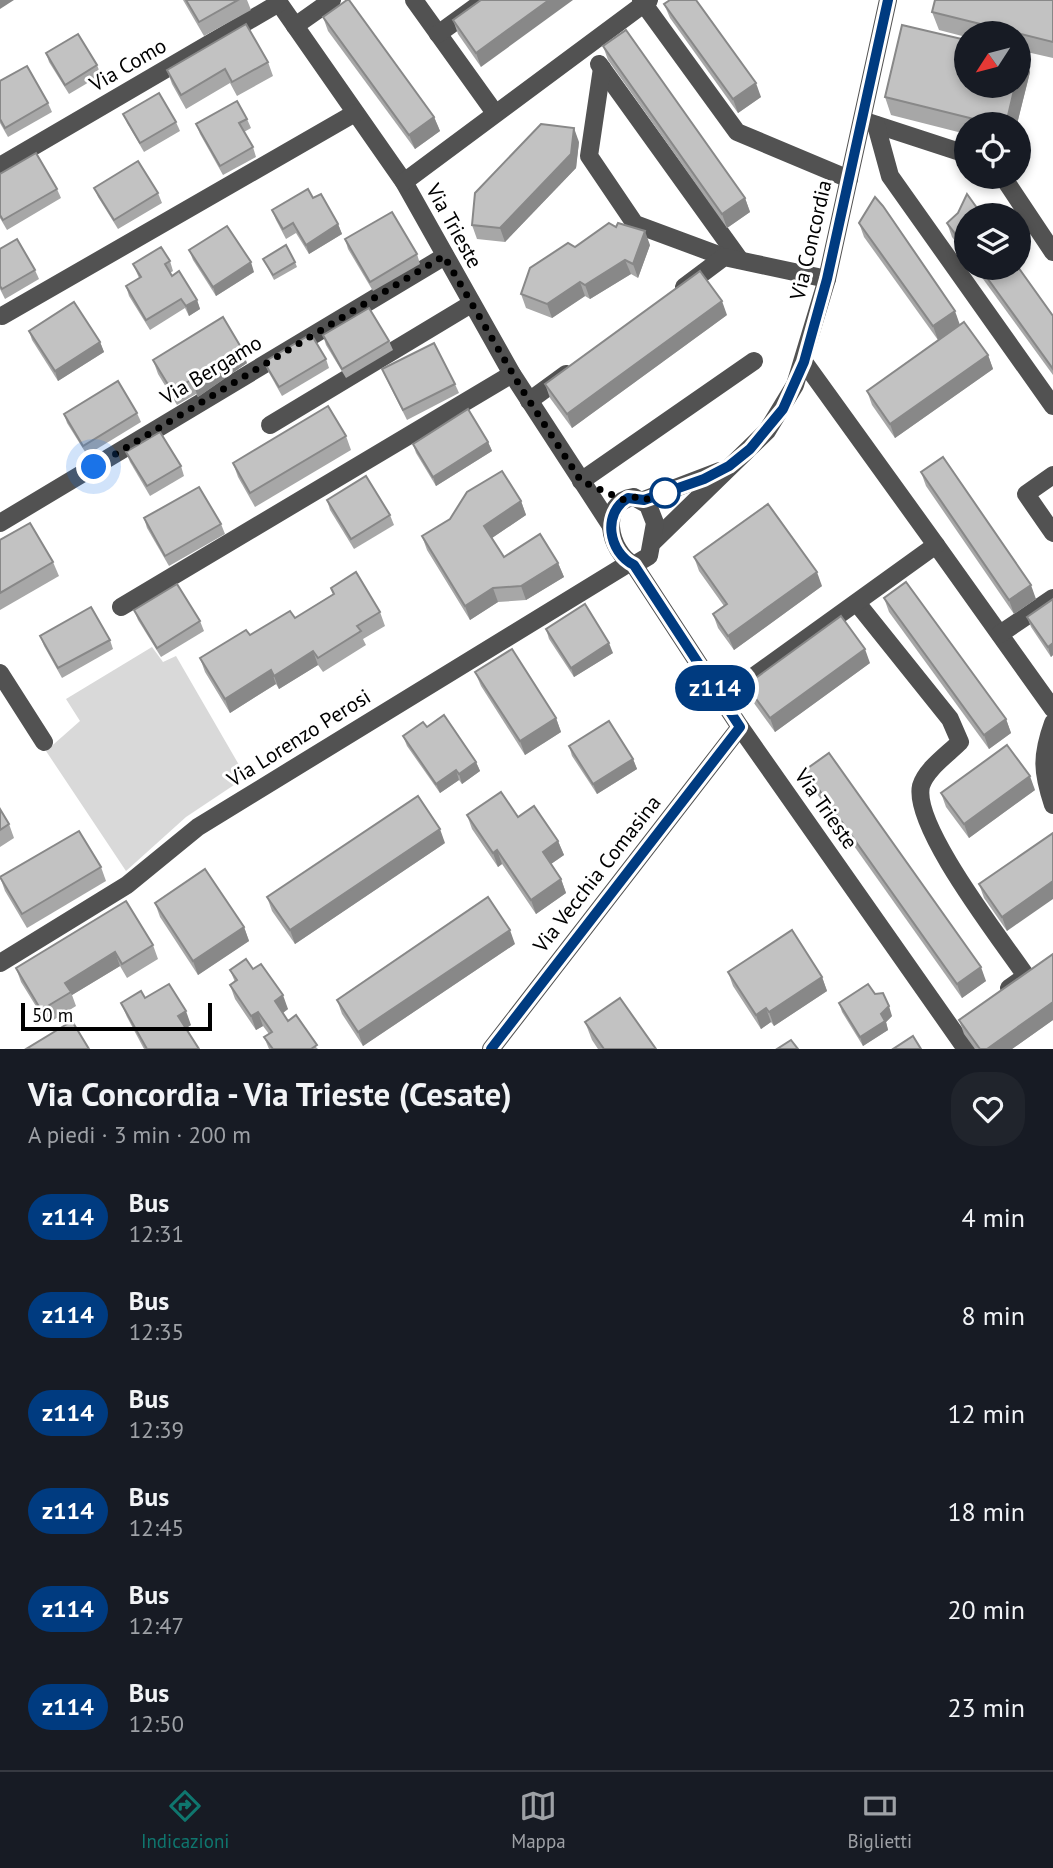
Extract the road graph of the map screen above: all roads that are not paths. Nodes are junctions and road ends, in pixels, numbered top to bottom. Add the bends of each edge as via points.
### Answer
1 (332, 0) edge
2 (414, 0) edge
3 (485, 0) edge
4 (888, 0) edge
5 (278, 1) edge
6 (644, 1) edge
7 (295, 26) junction
8 (438, 34) junction
9 (586, 47) junction
10 (602, 68) junction
11 (355, 113) junction
12 (495, 113) junction
13 (869, 122) junction
14 (954, 150) edge
15 (0, 166) edge
16 (849, 179) junction
17 (404, 182) junction
18 (1011, 189) edge
19 (1053, 252) edge
20 (444, 256) junction
21 (732, 258) junction
22 (827, 279) junction
23 (671, 297) edge
24 (471, 304) junction
25 (2, 316) dead end
26 (583, 361) edge
27 (754, 361) dead end
28 (804, 362) junction
29 (512, 374) junction
30 (529, 401) junction
31 (1053, 406) edge
32 (270, 425) dead end
33 (729, 466) junction
34 (1053, 475) edge
35 (581, 481) junction
36 (624, 500) junction
37 (644, 500) junction
38 (0, 523) edge
39 (611, 526) junction
40 (1053, 533) edge
41 (654, 541) junction
42 (936, 545) junction
43 (636, 563) junction
44 (1053, 598) edge
45 (857, 603) junction
46 (121, 607) dead end
47 (1000, 634) junction
48 (0, 673) edge
49 (722, 699) junction
50 (1053, 709) edge
51 (1053, 723) edge
52 (740, 727) junction
53 (44, 742) dead end
54 (1053, 805) edge
55 (0, 962) edge
56 (994, 998) edge
57 (491, 1049) edge
58 (966, 1049) edge

1 - 7 street
2 - 8 street
3 - 8 street
4 - 13 street, Via Concordia
5 - 7 street, Via Trieste
5 - 15 street, Via Como
6 - 9 street
6 - 16 street via 737,132
7 - 11 street, Via Trieste
8 - 12 street
9 - 10 street
9 - 12 street
10 - 21 street
10 - 21 street via 589,156 635,224
11 - 17 street, Via Trieste
11 - 25 street
12 - 17 street
13 - 14 street
13 - 16 street, Via Concordia
13 - 31 street via 890,176
16 - 22 street, Via Concordia
17 - 20 street, Via Trieste
18 - 19 street
20 - 24 street, Via Trieste
20 - 38 street, Via Bergamo
21 - 22 street
21 - 23 street
22 - 28 street, Via Concordia
24 - 29 street, Via Trieste
24 - 32 street
26 - 30 street
27 - 35 street
28 - 33 street, Via Concordia via 783,409 759,440
28 - 42 street
29 - 30 street, Via Trieste
29 - 46 street
30 - 35 street, Via Trieste
33 - 37 street, Via Concordia
33 - 41 street, Via Concordia
34 - 40 street via 1026,494
35 - 36 street
35 - 39 street, Via Trieste
36 - 37 street
36 - 39 street via 614,511
37 - 41 street via 653,517
39 - 43 street via 613,541
41 - 43 street
42 - 45 street
42 - 47 street
43 - 49 street, Via Trieste
43 - 55 street, Via Lorenzo Perosi via 198,827 127,885
44 - 47 street
45 - 49 street
45 - 56 street via 950,719 960,743 928,773 920,800 930,833 975,889 1026,976
47 - 50 street
48 - 53 street
49 - 52 street, Via Trieste
51 - 54 street via 1043,751 1045,782
52 - 57 street, Via Vecchia Comasina
52 - 58 street, Via Trieste via 957,1024

